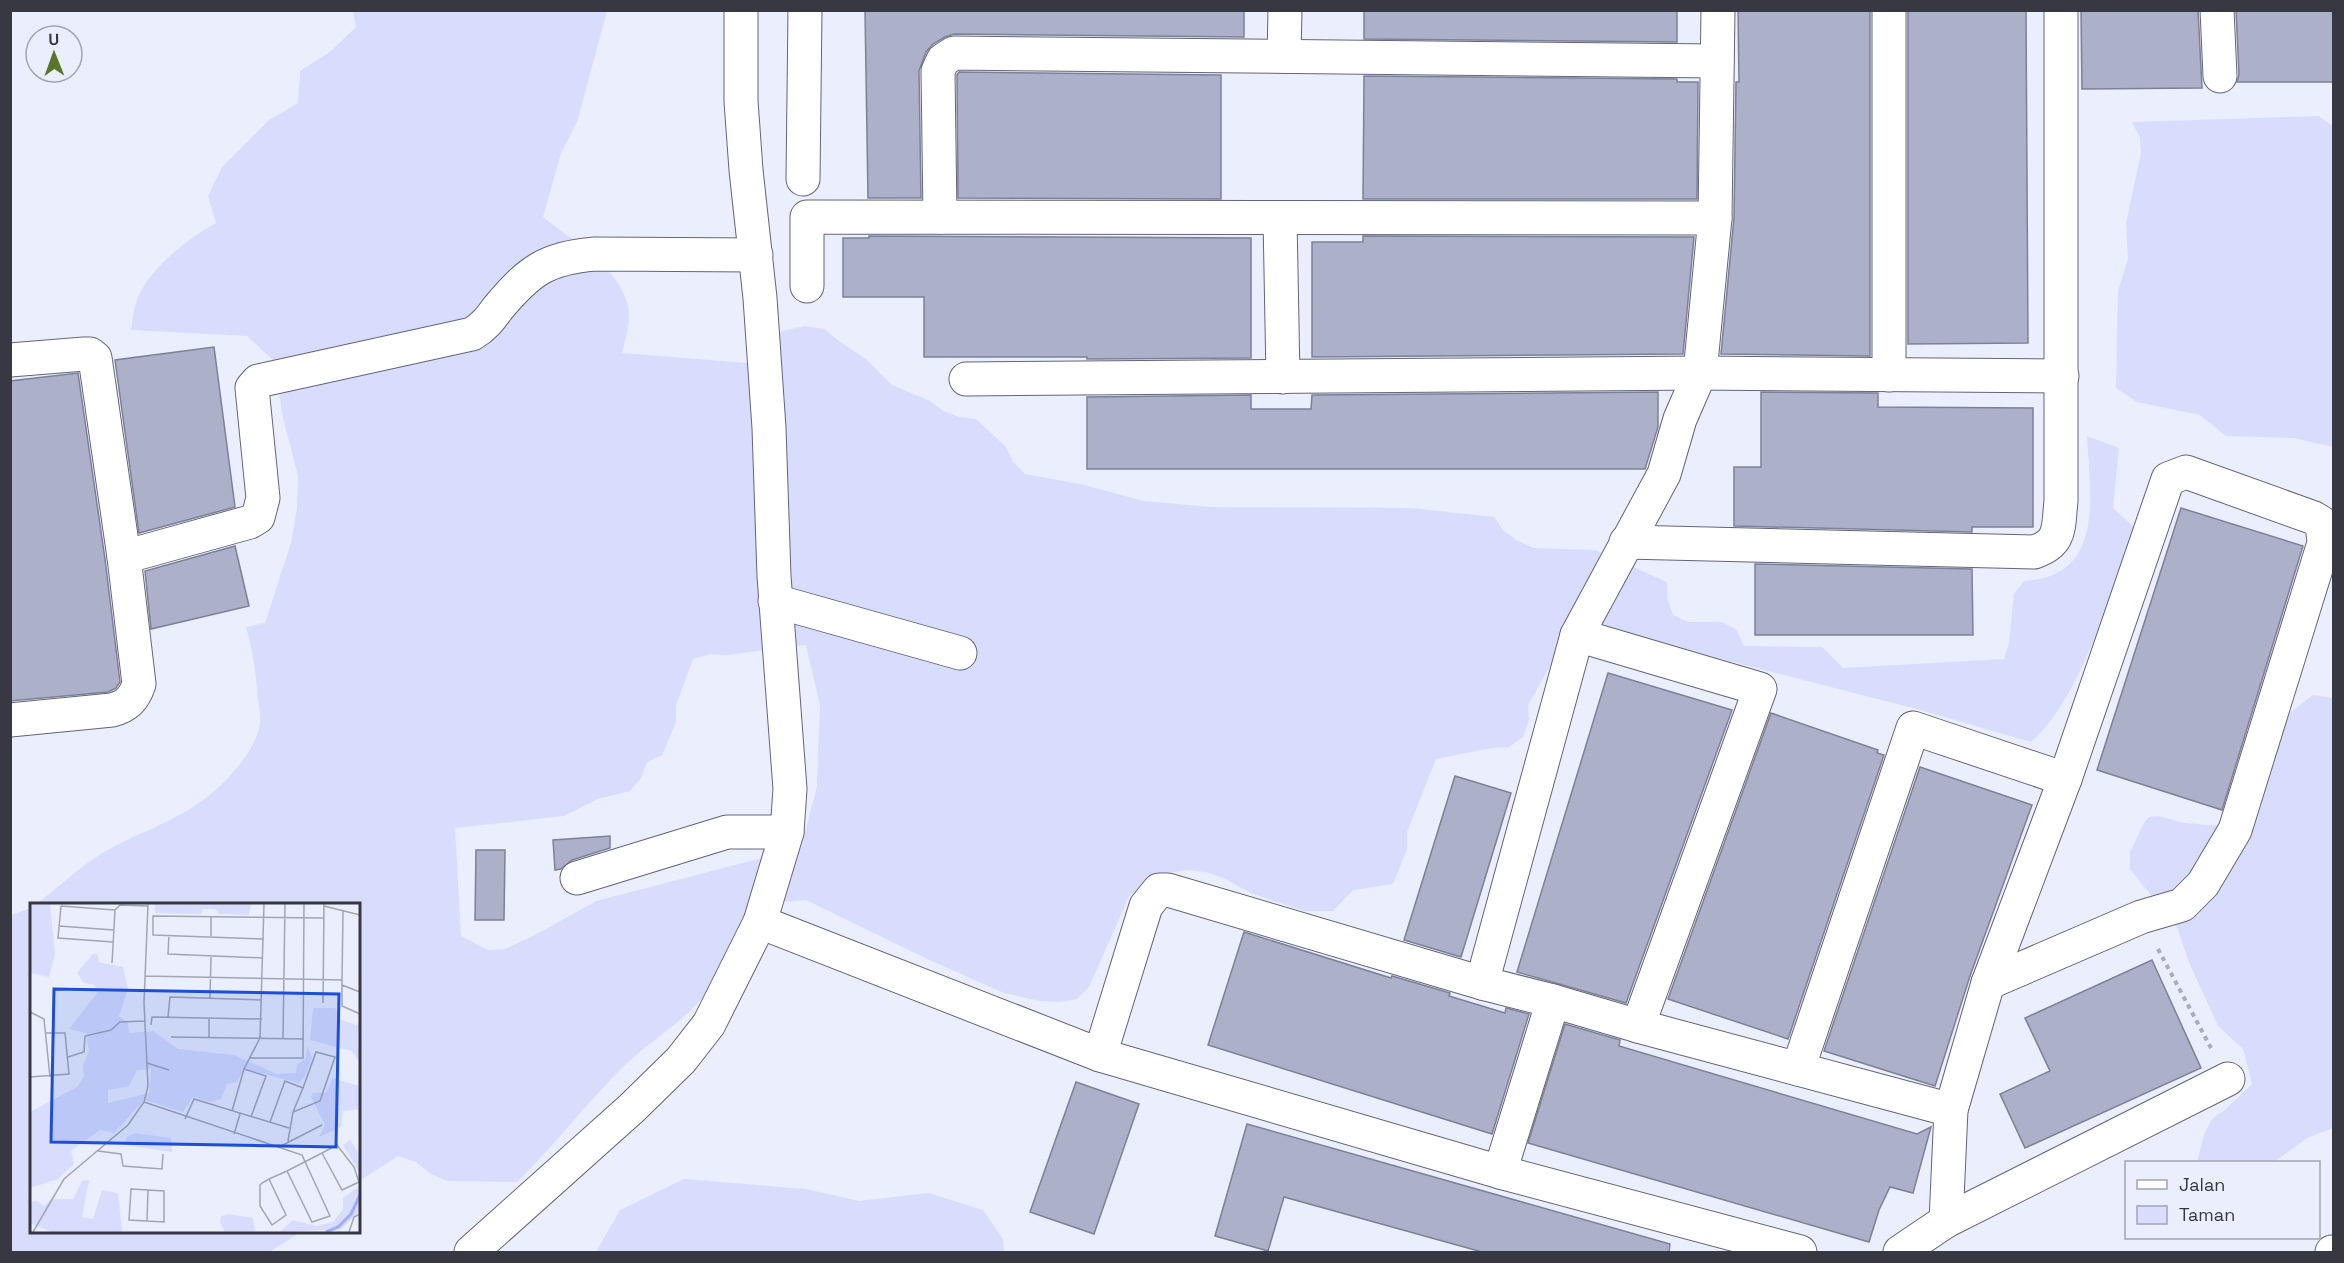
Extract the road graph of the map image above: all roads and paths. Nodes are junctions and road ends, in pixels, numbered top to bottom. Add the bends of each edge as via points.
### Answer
1 (741, 10) edge
2 (806, 10) edge
3 (1284, 10) edge
4 (1718, 10) edge
5 (1890, 10) edge
6 (2061, 10) edge
7 (2217, 10) edge
8 (1284, 56) junction
9 (1717, 61) junction
10 (2220, 76) dead end
11 (803, 179) dead end
12 (940, 218) junction
13 (1280, 218) junction
14 (1715, 218) junction
15 (756, 255) junction
16 (807, 286) dead end
17 (10, 360) edge
18 (1700, 373) junction
19 (1889, 375) junction
20 (2062, 376) junction
21 (1283, 377) junction
22 (966, 379) dead end
23 (1626, 542) junction
24 (124, 557) junction
25 (776, 601) junction
26 (1577, 636) junction
27 (960, 653) dead end
28 (10, 720) edge
29 (2065, 779) junction
30 (787, 832) junction
31 (577, 878) dead end
32 (2141, 916) junction
33 (760, 922) junction
34 (1482, 983) junction
35 (1988, 983) junction
36 (1553, 1001) junction
37 (1638, 1026) junction
38 (1100, 1055) junction
39 (1798, 1069) junction
40 (2228, 1079) joint
41 (1951, 1110) junction
42 (1500, 1172) junction
43 (1946, 1221) junction
44 (471, 1252) edge
45 (1800, 1252) edge
46 (1900, 1252) edge

1 - 15 street via 741,101
2 - 11 street
3 - 8 street
4 - 9 street
5 - 19 street
6 - 20 street
7 - 10 street
8 - 9 street
8 - 12 street via 954,53 943,60 938,71
9 - 14 street
12 - 13 street
12 - 16 street via 807,217
13 - 14 street
13 - 21 street
14 - 18 street
15 - 24 street via 576,255 548,262 534,271 472,334 258,381 252,388 263,498 258,517
15 - 25 street via 770,428
17 - 24 street via 84,354 95,358
18 - 19 street
18 - 21 street
18 - 23 street via 1680,418 1664,474
19 - 20 street
20 - 23 street via 2061,501 2056,537 2047,548 2034,552
21 - 22 street
23 - 26 street
24 - 28 street via 138,671 135,695 125,706 112,710
25 - 27 street
25 - 30 street via 790,789
26 - 34 street
26 - 37 street via 1760,689
29 - 32 street via 2168,479 2186,472 2322,523 2324,543 2235,830 2203,884 2182,905
29 - 35 street
29 - 39 street via 1913,728
30 - 31 street via 727,832
30 - 33 street
32 - 35 street
32 - 40 path
33 - 38 street
33 - 44 street via 709,1024 681,1060
34 - 36 street
34 - 38 street via 1159,890 1146,906
35 - 41 street
36 - 37 street
36 - 42 street
37 - 39 street
38 - 42 street
39 - 41 street
40 - 43 street
41 - 43 street
42 - 45 street
43 - 46 street

